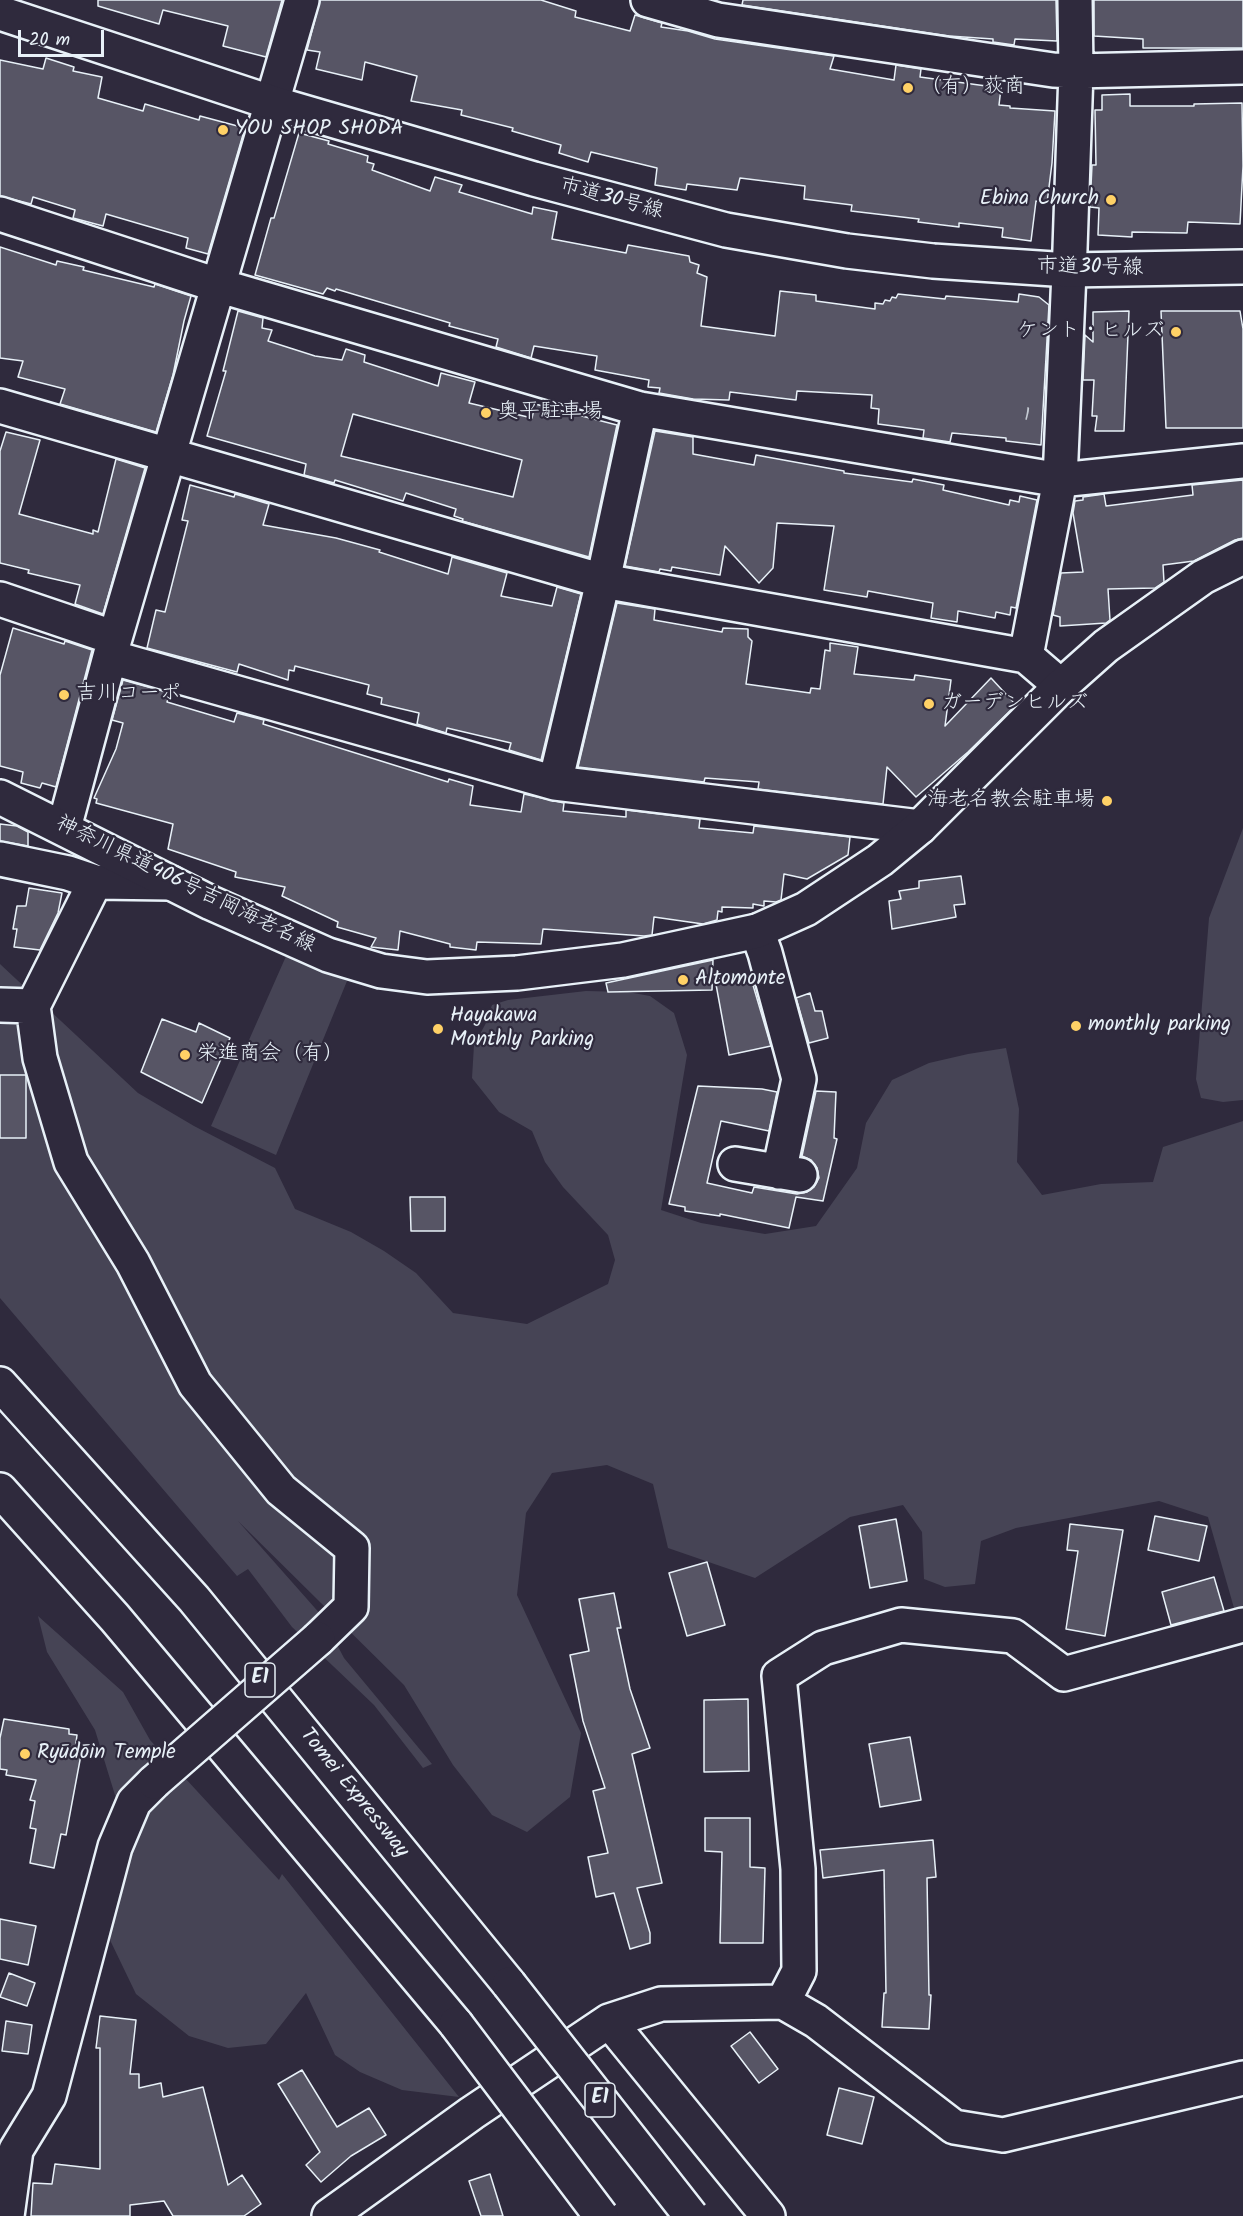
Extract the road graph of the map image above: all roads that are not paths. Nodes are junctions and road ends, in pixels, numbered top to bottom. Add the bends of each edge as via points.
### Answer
1 (302, 0) edge
2 (648, 0) edge
3 (1076, 0) edge
4 (720, 10) edge
5 (0, 13) edge
6 (1243, 67) edge
7 (1076, 71) junction
8 (273, 103) junction
9 (0, 214) edge
10 (1243, 267) edge
11 (1069, 270) junction
12 (217, 285) junction
13 (0, 406) edge
14 (640, 409) junction
15 (169, 456) junction
16 (1243, 460) edge
17 (1060, 480) junction
18 (1243, 557) edge
19 (603, 581) junction
20 (0, 599) edge
21 (113, 647) junction
22 (1026, 656) junction
23 (1062, 686) junction
24 (555, 783) junction
25 (0, 798) edge
26 (921, 827) junction
27 (64, 828) junction
28 (0, 860) edge
29 (95, 882) junction
30 (171, 883) junction
31 (756, 931) junction
32 (0, 1005) edge
33 (33, 1006) junction
34 (735, 1164) dead end
35 (0, 1384) edge
36 (0, 1490) edge
37 (1243, 1625) edge
38 (783, 2002) junction
39 (609, 2021) junction
40 (1243, 2078) edge
41 (8, 2216) edge
42 (329, 2216) edge
43 (601, 2216) edge
44 (691, 2216) edge
45 (768, 2216) edge

1 - 8 main road
2 - 4 main road
3 - 7 main road
4 - 7 main road via 947,55
5 - 8 main road, 市道30号線
6 - 7 main road
7 - 11 main road
8 - 11 main road, 市道30号線 via 726,230 846,251
8 - 12 main road
9 - 12 main road
10 - 11 main road, 市道30号線
11 - 17 main road
12 - 14 main road
12 - 15 main road
13 - 15 main road
14 - 17 main road
14 - 19 main road
15 - 19 main road
15 - 21 main road
16 - 17 main road
17 - 22 main road
18 - 23 main road, 神奈川県道406号吉岡海老名線 via 1203,577 1106,646
19 - 22 main road
19 - 24 main road
20 - 21 main road
21 - 24 main road
21 - 27 main road
22 - 23 main road
23 - 26 main road, 神奈川県道406号吉岡海老名線
24 - 26 main road
25 - 27 main road, 神奈川県道406号吉岡海老名線
26 - 31 main road, 神奈川県道406号吉岡海老名線 via 880,860 806,909
27 - 30 main road, 神奈川県道406号吉岡海老名線
28 - 29 main road
29 - 30 main road
29 - 33 main road
30 - 31 main road, 神奈川県道406号吉岡海老名線 via 328,955 381,971 428,977 517,973 623,960
31 - 34 main road via 799,1079 790,1173
32 - 33 main road
33 - 41 main road, bridge via 40,1058 71,1162 133,1263 195,1384 281,1490 352,1548 351,1607 134,1802 115,1847 49,2096 16,2150
35 - 44 main road, Tomei Expressway / E1, bridge via 194,1599 508,1984
36 - 43 main road, bridge via 115,1618 456,2024
37 - 38 main road via 1064,1674 1013,1636 901,1625 823,1648 780,1676 798,1881 799,1971
38 - 39 main road via 661,2004
38 - 40 main road via 816,2021 954,2127 1003,2135
39 - 42 main road
39 - 45 main road

